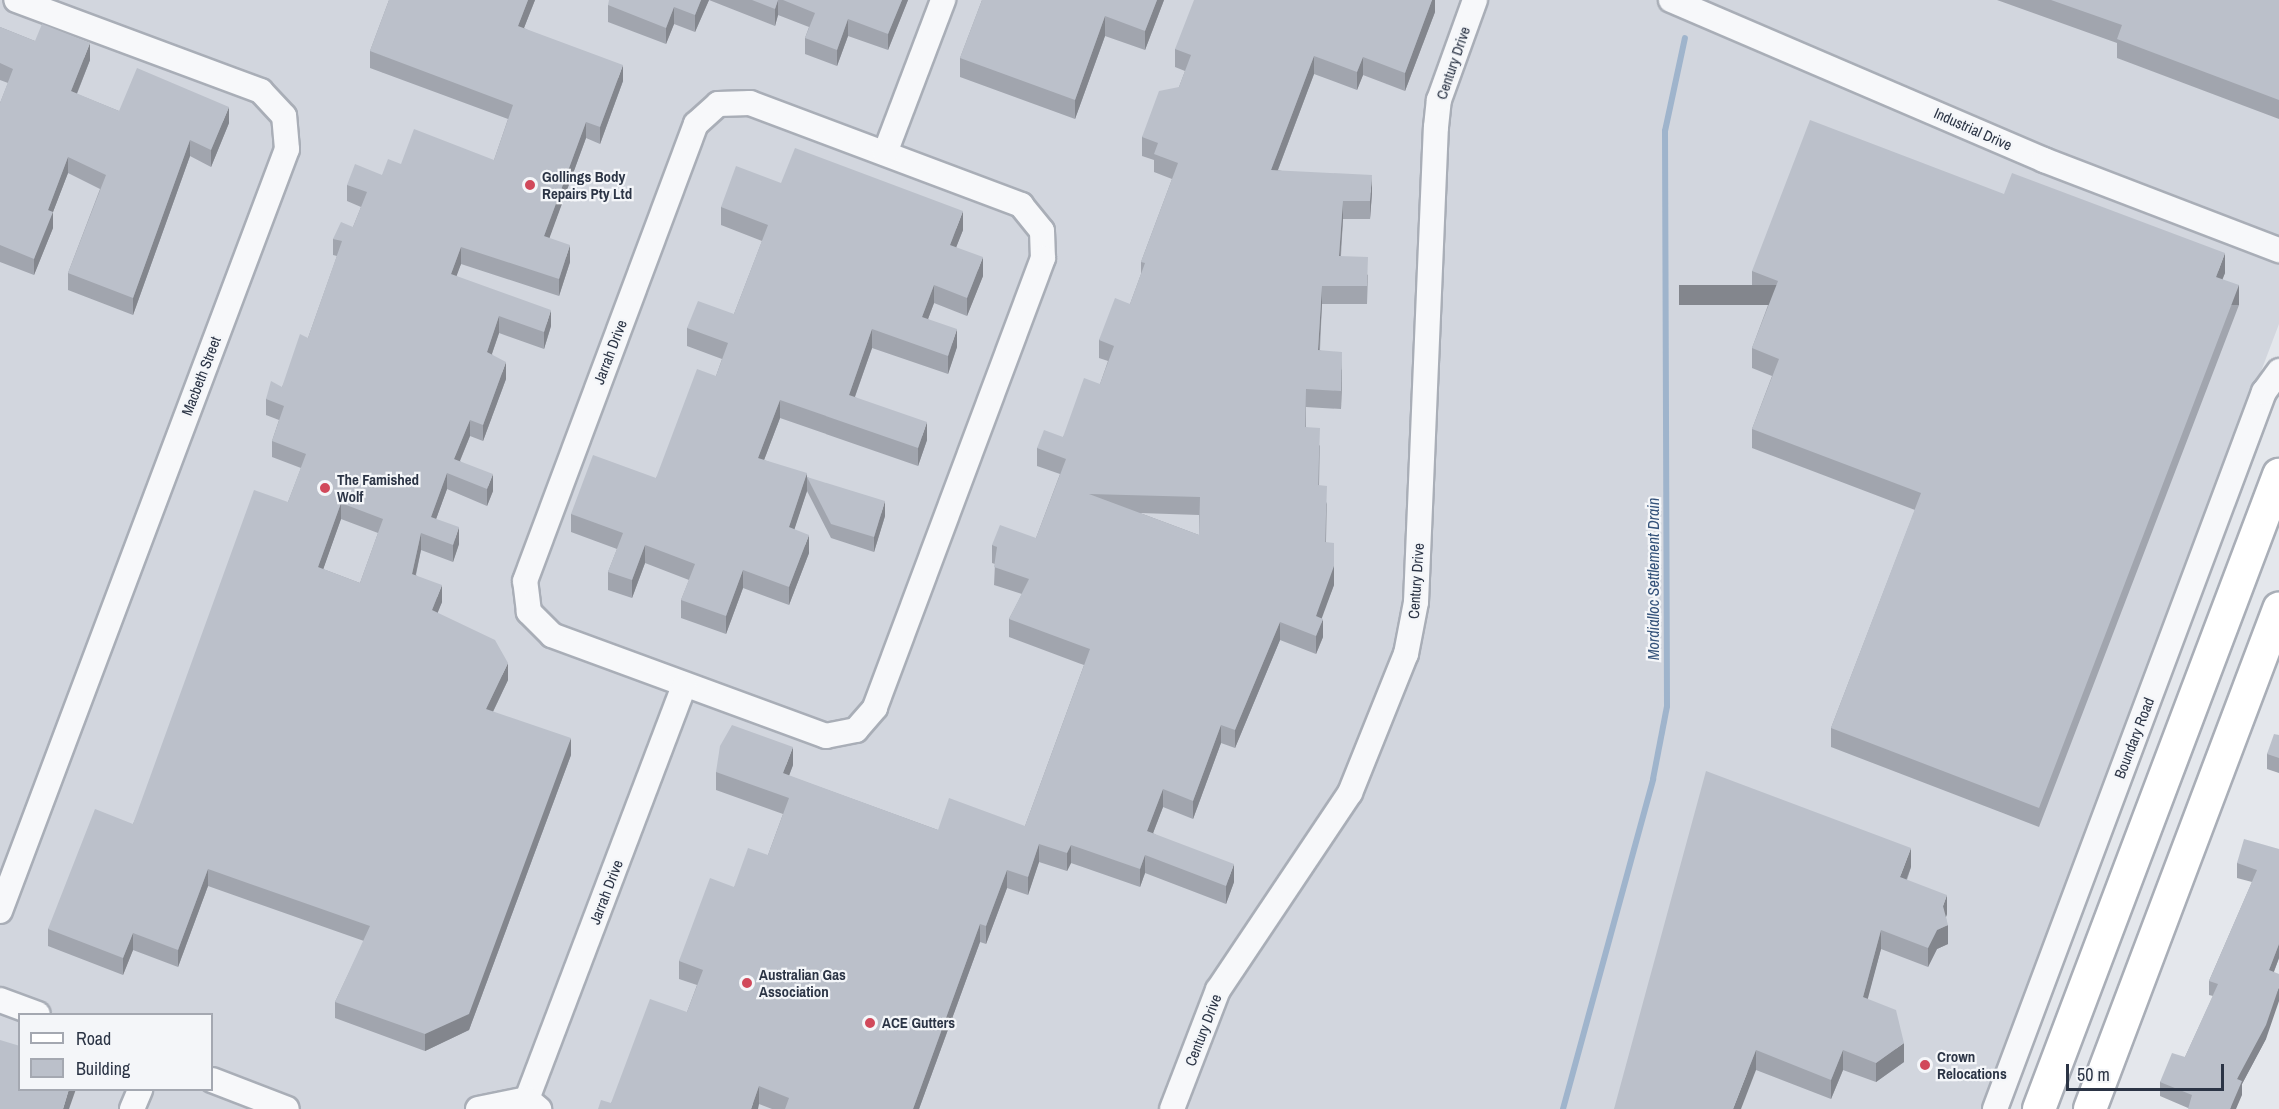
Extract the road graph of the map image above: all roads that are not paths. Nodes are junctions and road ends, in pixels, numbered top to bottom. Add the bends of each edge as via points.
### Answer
1 (16, 0) edge
2 (943, 0) edge
3 (1475, 0) edge
4 (1671, 0) edge
5 (885, 153) junction
6 (2279, 250) edge
7 (2279, 371) edge
8 (2279, 475) edge
9 (2279, 609) edge
10 (684, 685) junction
11 (0, 911) edge
12 (0, 1000) edge
13 (35, 1013) edge
14 (213, 1080) edge
15 (139, 1091) edge
16 (533, 1104) edge
17 (132, 1109) edge
18 (287, 1109) edge
19 (478, 1109) edge
20 (1173, 1109) edge
21 (1995, 1109) edge
22 (2039, 1109) edge
23 (2090, 1109) edge

1 - 11 street, Macbeth Street via 261,92 284,116 287,149
2 - 5 street
3 - 20 street, Century Drive via 1439,100 1436,127 1416,602 1406,654 1350,793 1218,990
4 - 6 street, Industrial Drive via 1738,25 2044,160
5 - 10 street, Jarrah Drive via 1021,205 1042,231 1043,258 879,697 856,730 826,736
5 - 10 street, Jarrah Drive via 750,103 718,104 696,124 525,581 529,612 552,635
7 - 21 street, Boundary Road via 2264,392
8 - 22 main road
9 - 23 main road
10 - 16 street, Jarrah Drive
12 - 13 street
14 - 18 street
15 - 17 street
16 - 19 street, Jarrah Drive

